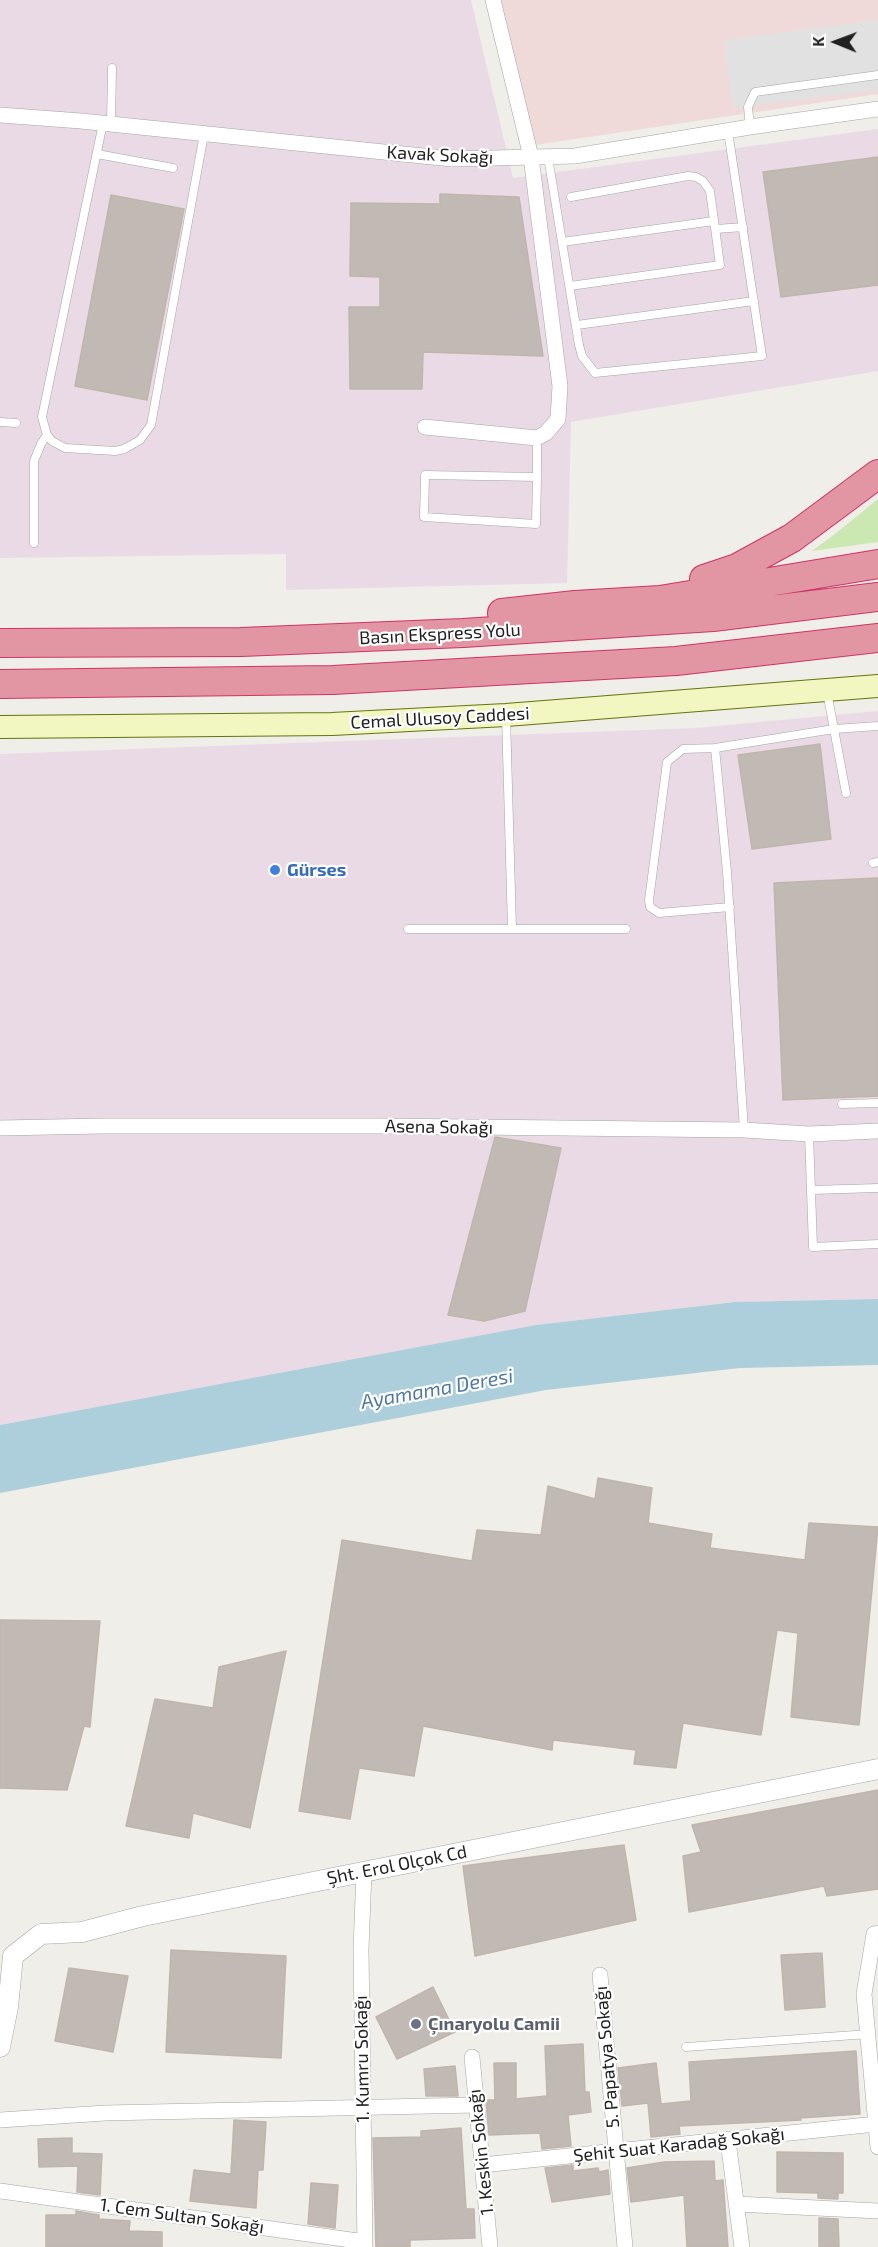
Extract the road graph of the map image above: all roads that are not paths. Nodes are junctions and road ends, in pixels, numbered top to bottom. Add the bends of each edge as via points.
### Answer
1 (492, 0) edge
2 (112, 68) dead end
3 (878, 75) edge
4 (878, 109) edge
5 (0, 115) edge
6 (107, 124) junction
7 (750, 127) junction
8 (728, 131) junction
9 (204, 134) junction
10 (97, 154) junction
11 (531, 157) junction
12 (548, 157) junction
13 (173, 168) dead end
14 (571, 197) dead end
15 (715, 225) junction
16 (742, 227) junction
17 (562, 242) junction
18 (570, 286) junction
19 (754, 301) junction
20 (577, 326) junction
21 (0, 422) edge
22 (16, 423) dead end
23 (425, 427) dead end
24 (47, 435) junction
25 (537, 438) junction
26 (878, 474) edge
27 (537, 477) junction
28 (34, 543) dead end
29 (878, 564) edge
30 (878, 597) edge
31 (575, 605) junction
32 (412, 635) junction
33 (878, 638) edge
34 (0, 644) edge
35 (878, 656) edge
36 (676, 661) junction
37 (0, 684) edge
38 (878, 686) edge
39 (827, 691) junction
40 (506, 715) junction
41 (878, 726) edge
42 (0, 727) edge
43 (834, 729) junction
44 (715, 748) junction
45 (846, 793) dead end
46 (730, 906) junction
47 (408, 929) dead end
48 (512, 929) junction
49 (626, 929) dead end
50 (878, 1103) edge
51 (842, 1104) dead end
52 (0, 1128) edge
53 (744, 1130) junction
54 (878, 1131) edge
55 (809, 1134) junction
56 (878, 1188) edge
57 (811, 1190) junction
58 (878, 1245) edge
59 (878, 1769) edge
60 (364, 1872) junction
61 (878, 1933) edge
62 (7, 1958) edge
63 (600, 1975) dead end
64 (869, 2034) junction
65 (0, 2047) edge
66 (686, 2047) dead end
67 (472, 2057) dead end
68 (476, 2105) junction
69 (363, 2106) junction
70 (0, 2120) edge
71 (876, 2124) junction
72 (728, 2141) junction
73 (878, 2147) edge
74 (615, 2152) junction
75 (482, 2166) junction
76 (0, 2191) edge
77 (736, 2204) junction
78 (878, 2211) edge
79 (365, 2244) edge
80 (490, 2247) edge
81 (625, 2247) edge
82 (742, 2247) edge

1 - 11 street
2 - 6 lane
3 - 7 lane via 755,92 748,107
4 - 7 street, Kavak Sokağı
5 - 6 street, Kavak Sokağı
6 - 9 street, Kavak Sokağı
6 - 10 lane
7 - 8 street, Kavak Sokağı
8 - 12 street, Kavak Sokağı
8 - 16 lane
9 - 11 street, Kavak Sokağı via 452,159
9 - 24 lane via 151,425 132,446 115,452 65,448
10 - 13 lane
10 - 24 lane via 42,417
11 - 12 street, Kavak Sokağı
11 - 25 street via 560,386 558,419
12 - 17 lane
14 - 15 lane via 696,177 711,191
15 - 16 lane
15 - 17 lane
15 - 18 lane via 720,265
16 - 19 lane
17 - 18 lane
18 - 20 lane
19 - 20 lane
19 - 20 lane via 762,356 595,373 582,356
21 - 22 lane
23 - 25 street
24 - 28 lane via 34,461
25 - 27 lane
26 - 31 highway via 792,538 736,568 670,589
27 - 27 lane via 536,524 424,517 425,475
29 - 31 highway via 660,600
30 - 32 highway, Basın Ekspress Yolu via 713,617
31 - 32 highway via 476,617
32 - 34 highway, Basın Ekspress Yolu via 241,642
33 - 36 highway
35 - 36 highway via 740,668
36 - 37 highway via 333,680
38 - 39 main road, Cemal Ulusoy Caddesi
39 - 40 main road, Cemal Ulusoy Caddesi
39 - 43 lane
40 - 42 main road, Cemal Ulusoy Caddesi via 332,724
40 - 48 lane
41 - 43 lane
43 - 44 lane
43 - 45 lane
44 - 46 lane
44 - 46 lane via 683,748 667,762 649,903 659,913
46 - 53 lane
47 - 48 lane
48 - 49 lane
50 - 51 lane
52 - 53 street, Asena Sokağı via 380,1126
53 - 55 street, Asena Sokağı
54 - 55 street, Asena Sokağı
55 - 57 lane
56 - 57 lane
57 - 58 lane via 813,1247
59 - 60 street, Şht. Erol Olçok Cd
60 - 62 street, Şht. Erol Olçok Cd via 82,1932 41,1934
60 - 69 street, 1. Kumru Sokağı
61 - 64 street via 874,1934 864,1994
62 - 65 street, Şht. Erol Olçok Cd via 8,2007
63 - 74 street, 5. Papatya Sokağı
64 - 66 lane
64 - 71 street
67 - 68 street, 1. Keskin Sokağı
68 - 69 street
68 - 75 street, 1. Keskin Sokağı
69 - 70 street
69 - 79 street, 1. Kumru Sokağı
71 - 72 street, Şehit Suat Karadağ Sokağı
71 - 73 street
72 - 74 street, Şehit Suat Karadağ Sokağı
72 - 77 street
74 - 75 street, Şehit Suat Karadağ Sokağı
74 - 81 street, 5. Papatya Sokağı
75 - 80 street, 1. Keskin Sokağı
76 - 79 street, 1. Cem Sultan Sokağı
77 - 78 street
77 - 82 street

